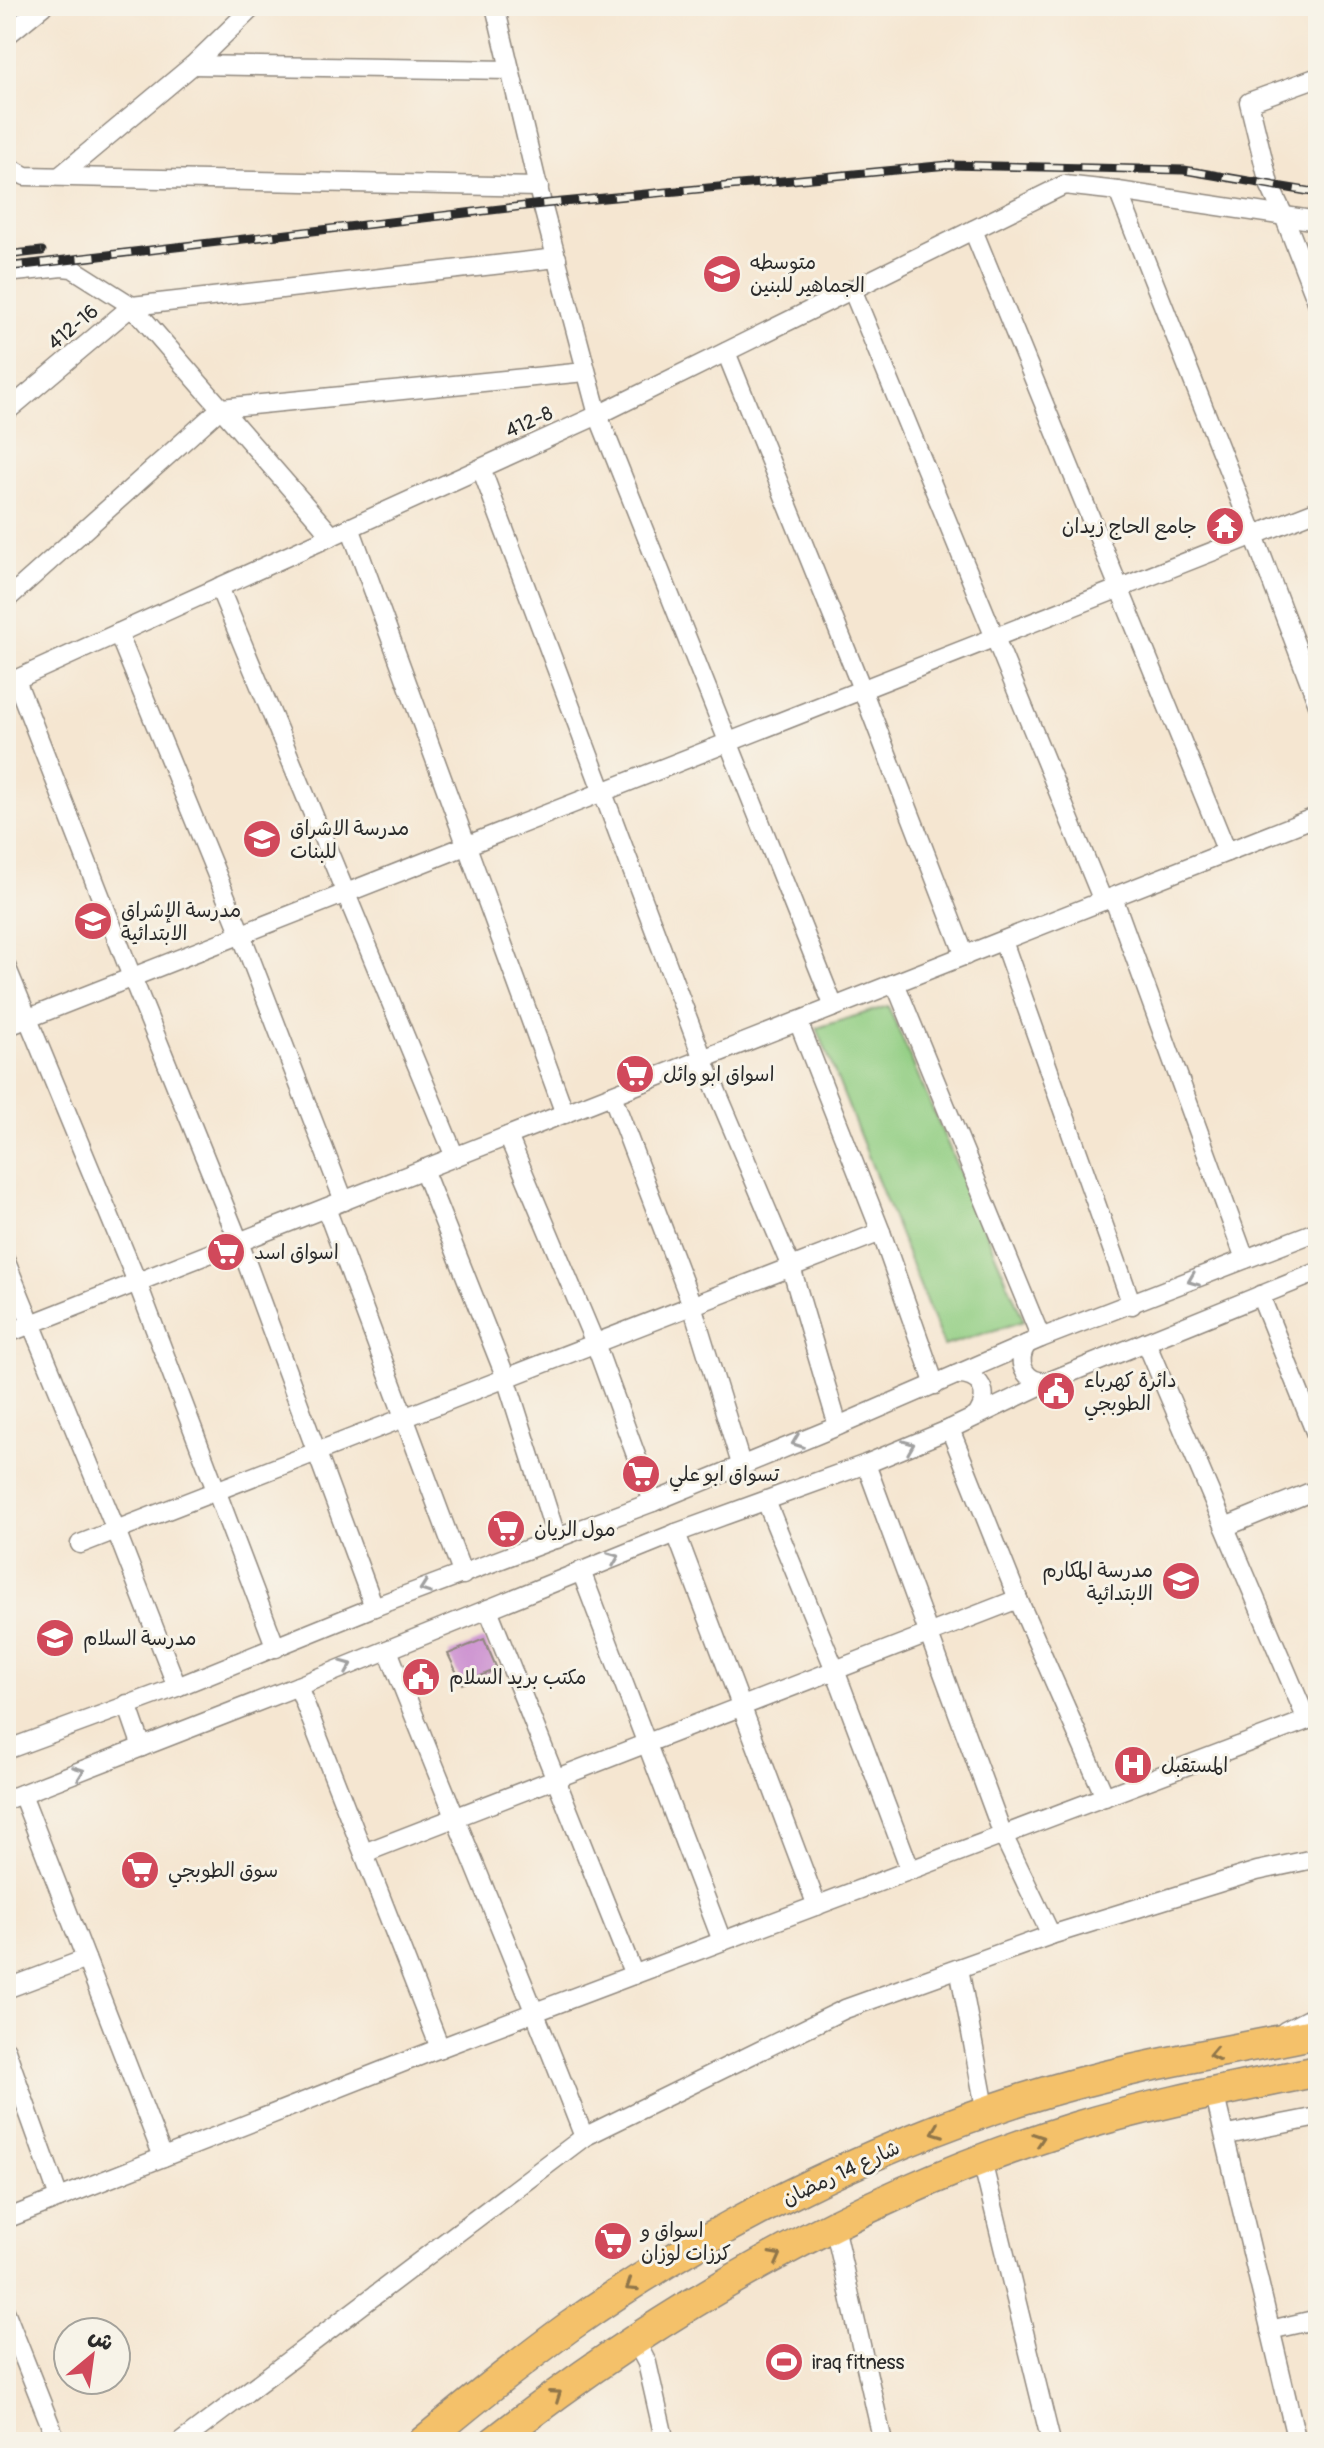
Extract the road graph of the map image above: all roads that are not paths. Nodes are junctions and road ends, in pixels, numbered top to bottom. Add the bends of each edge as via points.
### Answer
1 (43, 6) edge
2 (254, 6) edge
3 (495, 6) edge
4 (6, 36) edge
5 (193, 65) junction
6 (510, 70) junction
7 (1318, 77) edge
8 (6, 165) edge
9 (60, 176) junction
10 (539, 187) junction
11 (1118, 191) junction
12 (1284, 216) junction
13 (1318, 221) edge
14 (973, 230) junction
15 (557, 258) junction
16 (6, 273) edge
17 (852, 289) junction
18 (1318, 304) edge
19 (132, 306) junction
20 (726, 352) junction
21 (585, 372) junction
22 (221, 408) junction
23 (6, 412) edge
24 (598, 415) junction
25 (481, 468) junction
26 (1318, 510) edge
27 (350, 527) junction
28 (1254, 535) junction
29 (332, 536) junction
30 (219, 587) junction
31 (1119, 588) junction
32 (6, 600) edge
33 (118, 633) junction
34 (996, 637) junction
35 (11, 682) edge
36 (862, 689) junction
37 (1318, 704) edge
38 (729, 742) junction
39 (602, 792) junction
40 (1318, 816) edge
41 (466, 845) junction
42 (1227, 852) junction
43 (345, 893) junction
44 (1108, 899) junction
45 (241, 934) junction
46 (1003, 941) junction
47 (965, 956) junction
48 (6, 966) edge
49 (132, 977) junction
50 (895, 983) junction
51 (834, 1007) junction
52 (28, 1018) junction
53 (798, 1021) junction
54 (6, 1027) edge
55 (703, 1059) junction
56 (612, 1095) junction
57 (565, 1114) junction
58 (508, 1136) junction
59 (455, 1157) junction
60 (423, 1169) junction
61 (344, 1201) junction
62 (326, 1208) junction
63 (1318, 1231) edge
64 (881, 1232) junction
65 (239, 1242) junction
66 (1245, 1259) junction
67 (6, 1262) edge
68 (791, 1267) junction
69 (1318, 1272) edge
70 (137, 1282) junction
71 (1260, 1295) junction
72 (692, 1305) junction
73 (1132, 1305) junction
74 (31, 1324) junction
75 (6, 1334) edge
76 (1034, 1341) junction
77 (1146, 1342) junction
78 (595, 1343) junction
79 (956, 1375) junction
80 (506, 1378) junction
81 (1050, 1381) junction
82 (935, 1385) junction
83 (978, 1414) junction
84 (404, 1418) junction
85 (838, 1426) junction
86 (950, 1429) junction
87 (1318, 1439) edge
88 (316, 1452) junction
89 (741, 1464) junction
90 (866, 1464) junction
91 (1318, 1489) edge
92 (218, 1490) junction
93 (766, 1501) junction
94 (653, 1502) junction
95 (1225, 1527) junction
96 (116, 1530) junction
97 (676, 1533) junction
98 (557, 1539) junction
99 (80, 1544) dead end
100 (581, 1571) junction
101 (463, 1575) junction
102 (1018, 1599) junction
103 (374, 1607) junction
104 (488, 1609) junction
105 (929, 1634) junction
106 (276, 1648) junction
107 (388, 1650) junction
108 (835, 1670) junction
109 (298, 1686) junction
110 (177, 1687) junction
111 (127, 1704) junction
112 (741, 1707) junction
113 (1312, 1718) edge
114 (647, 1743) junction
115 (142, 1747) junction
116 (6, 1750) edge
117 (556, 1779) junction
118 (14, 1797) edge
119 (1105, 1797) junction
120 (454, 1818) junction
121 (1003, 1835) junction
122 (364, 1853) junction
123 (1318, 1858) edge
124 (910, 1869) junction
125 (817, 1906) junction
126 (1051, 1935) junction
127 (722, 1941) junction
128 (86, 1959) junction
129 (959, 1968) junction
130 (634, 1975) junction
131 (6, 1989) edge
132 (535, 2012) junction
133 (1318, 2014) edge
134 (1318, 2033) edge
135 (1252, 2047) junction
136 (440, 2048) junction
137 (6, 2050) edge
138 (1318, 2071) edge
139 (1214, 2092) junction
140 (986, 2113) junction
141 (1318, 2117) edge
142 (1227, 2135) junction
143 (584, 2137) junction
144 (163, 2157) junction
145 (982, 2161) junction
146 (59, 2198) junction
147 (6, 2219) edge
148 (834, 2226) junction
149 (6, 2313) edge
150 (1318, 2319) edge
151 (1270, 2330) junction
152 (635, 2340) junction
153 (54, 2441) edge
154 (181, 2442) edge
155 (423, 2442) edge
156 (494, 2442) edge
157 (665, 2442) edge
158 (883, 2442) edge
159 (1051, 2442) edge
160 (1297, 2442) edge

1 - 4 street
2 - 5 street
3 - 6 street
5 - 6 street
5 - 9 street
6 - 10 street
7 - 12 street via 1249,102 1269,184
8 - 9 street via 25,176
9 - 10 street
10 - 15 street
11 - 12 street
11 - 14 street, 412-8 via 1064,185
11 - 28 street
12 - 13 street
12 - 18 street
14 - 17 street, 412-8
14 - 31 street
15 - 19 street
15 - 21 street
16 - 19 street via 72,268
17 - 20 street, 412-8
17 - 34 street
19 - 22 street
19 - 23 street, 412-16
20 - 24 street, 412-8
20 - 36 street
21 - 22 street
21 - 24 street
22 - 29 street
22 - 32 street
24 - 25 street, 412-8
24 - 38 street
25 - 27 street, 412-8
25 - 39 street
26 - 28 street
27 - 29 street, 412-8
27 - 41 street
28 - 31 street
28 - 37 street
29 - 30 street, 412-8
30 - 33 street, 412-8
30 - 43 street
31 - 34 street
31 - 42 street
33 - 35 street, 412-8
33 - 45 street
34 - 36 street
34 - 44 street
35 - 49 street
36 - 38 street
36 - 47 street
38 - 39 street
38 - 51 street
39 - 41 street
39 - 55 street
40 - 42 street
41 - 43 street
41 - 57 street
42 - 44 street
43 - 45 street
43 - 59 street
44 - 46 street
44 - 66 street
45 - 49 street
45 - 61 street
46 - 47 street
46 - 73 street
47 - 50 street
48 - 52 street
49 - 52 street
49 - 65 street
50 - 51 street
50 - 76 street
51 - 53 street
52 - 54 street
52 - 70 street
53 - 55 street
53 - 64 street
55 - 56 street
55 - 68 street
56 - 57 street
56 - 72 street
57 - 58 street
58 - 59 street
58 - 78 street
59 - 60 street
60 - 61 street
60 - 80 street
61 - 62 street
62 - 65 street
62 - 84 street
63 - 66 street
64 - 68 street
64 - 82 street
65 - 70 street
65 - 88 street
66 -> 73 street
67 - 74 street
68 - 72 street
68 - 85 street
69 - 71 street
70 - 74 street
70 - 92 street
71 - 77 street
71 - 87 street
72 - 78 street
72 - 89 street
73 - 76 street
74 - 75 street
74 - 96 street
76 - 79 street
76 - 81 street via 1021,1357 1024,1371 1035,1381
77 - 81 street
77 - 95 street
78 - 80 street
78 - 94 street
79 - 82 street
79 - 83 street via 976,1378 982,1386 985,1396
80 - 84 street
80 - 98 street
81 - 83 street
82 - 85 street
83 - 86 street
84 - 88 street
84 - 101 street
85 -> 89 street
90 -> 86 street
86 - 102 street
88 - 92 street
88 - 103 street
89 - 94 street
90 - 93 street
90 - 105 street
91 - 95 street
92 - 96 street
92 - 106 street
93 - 97 street
93 - 108 street
94 - 98 street
95 - 113 street
96 - 99 street
96 - 110 street
100 -> 97 street
97 - 112 street
98 - 101 street
100 - 104 street
100 - 114 street
101 -> 103 street
102 - 105 street
102 - 119 street
103 - 106 street
104 - 107 street
104 - 117 street
105 - 108 street
105 - 121 street
106 - 110 street
109 -> 107 street
107 - 120 street
108 - 112 street
108 - 124 street
109 - 115 street
109 - 122 street
110 - 111 street
111 - 115 street
111 - 116 street
112 - 114 street
112 - 125 street
113 - 119 street
114 - 117 street
114 - 127 street
118 -> 115 street
117 - 120 street
117 - 130 street
118 - 128 street
119 - 121 street
120 - 122 street
120 - 132 street
121 - 124 street
121 - 126 street
122 - 136 street
123 - 126 street via 1257,1871
124 - 125 street
125 - 127 street
126 - 129 street
127 - 130 street
128 - 131 street
128 - 144 street
129 - 140 street
129 - 143 street via 845,2009
130 - 132 street
132 - 136 street
132 - 143 street
133 - 135 street
134 - 135 main road, شارع 14 رمضان
135 -> 140 main road, شارع 14 رمضان via 1080,2082
136 - 144 street
137 - 146 street
138 - 139 main road
139 - 142 street
145 -> 139 main road via 1097,2121
140 -> 155 main road, شارع 14 رمضان via 819,2181 734,2225 572,2325
141 - 142 street
142 - 151 street
143 - 154 street
144 - 146 street
145 - 148 main road
145 - 159 street
146 - 147 street
152 -> 148 main road
148 - 158 street
149 - 153 street
150 - 151 street
151 - 160 street
156 -> 152 main road
152 - 157 street via 647,2363

